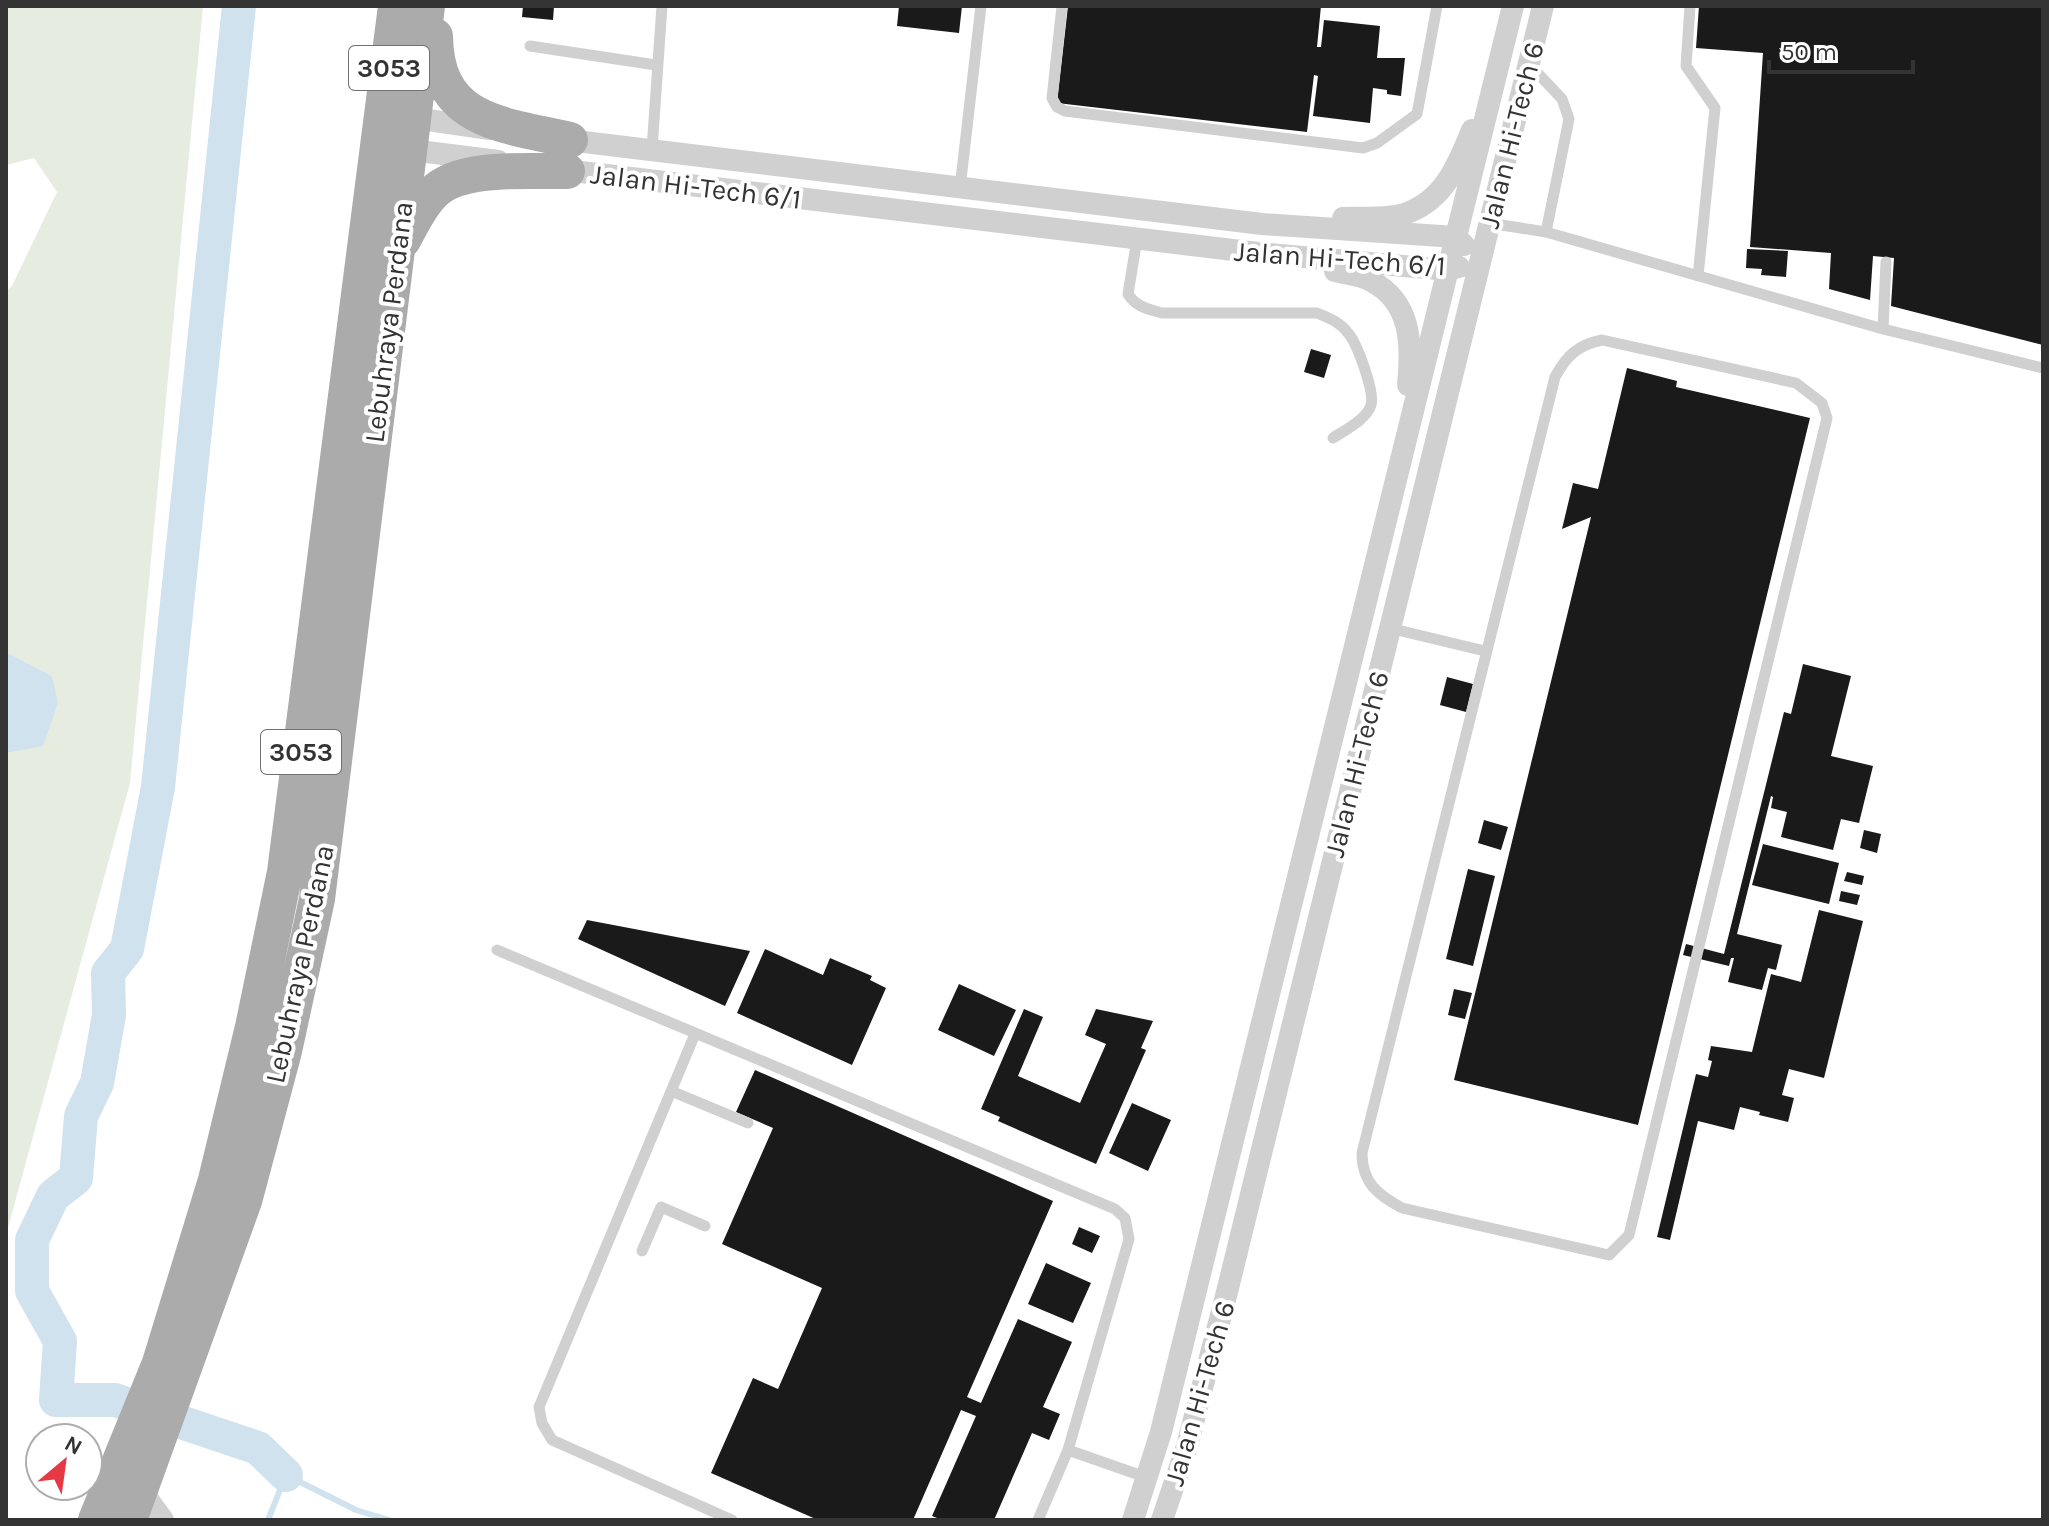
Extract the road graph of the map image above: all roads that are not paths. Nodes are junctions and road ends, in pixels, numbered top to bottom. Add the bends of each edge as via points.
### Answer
1 (396, 6) edge
2 (427, 6) edge
3 (435, 6) edge
4 (662, 6) edge
5 (981, 6) edge
6 (1062, 6) edge
7 (1437, 6) edge
8 (1513, 6) edge
9 (1543, 6) edge
10 (1690, 6) edge
11 (530, 46) dead end
12 (1503, 52) junction
13 (1529, 64) junction
14 (656, 65) junction
15 (402, 132) junction
16 (652, 149) junction
17 (568, 156) junction
18 (960, 188) junction
19 (1489, 223) junction
20 (1262, 224) junction
21 (1546, 232) junction
22 (1456, 237) junction
23 (1137, 239) junction
24 (1258, 253) junction
25 (395, 254) junction
26 (1481, 260) junction
27 (1886, 262) dead end
28 (1448, 270) junction
29 (1698, 276) junction
30 (1883, 329) junction
31 (2043, 368) edge
32 (1333, 438) dead end
33 (1398, 470) junction
34 (1389, 628) junction
35 (1485, 651) junction
36 (497, 950) dead end
37 (695, 1034) junction
38 (671, 1091) junction
39 (748, 1123) dead end
40 (705, 1226) dead end
41 (642, 1251) dead end
42 (172, 1368) junction
43 (142, 1446) junction
44 (1068, 1450) junction
45 (1148, 1478) junction
46 (135, 1505) edge
47 (96, 1520) edge
48 (163, 1520) edge
49 (732, 1520) edge
50 (1038, 1520) edge
51 (1133, 1520) edge
52 (1162, 1520) edge

1 - 15 main road, Lebuhraya Perdana / 3053
2 - 15 main road, Lebuhraya Perdana / 3053
3 - 17 main road via 435,59 463,107
4 - 14 lane
5 - 18 lane
6 - 7 lane via 1052,98 1065,111 1363,148 1417,114
8 - 12 street, Jalan Hi-Tech 6
9 - 13 street, Jalan Hi-Tech 6
10 - 29 lane via 1686,66 1715,108
11 - 14 lane
12 - 20 street via 1454,173 1439,192 1405,214
12 - 22 street, Jalan Hi-Tech 6
13 - 19 street, Jalan Hi-Tech 6
13 - 21 lane via 1562,99 1569,119
14 - 16 lane
15 - 17 street, Jalan Hi-Tech 6/1
15 - 17 street, Jalan Hi-Tech 6/1
15 - 25 main road, Lebuhraya Perdana / 3053
15 - 42 main road, Lebuhraya Perdana / 3053 via 285,872
16 - 17 street, Jalan Hi-Tech 6/1
16 - 18 street, Jalan Hi-Tech 6/1
17 - 23 street, Jalan Hi-Tech 6/1
17 - 25 main road via 453,180 427,201
18 - 20 street, Jalan Hi-Tech 6/1
19 - 21 lane
19 - 26 street, Jalan Hi-Tech 6
20 - 22 street, Jalan Hi-Tech 6/1
21 - 29 lane
22 - 26 street, Jalan Hi-Tech 6/1
22 - 28 street, Jalan Hi-Tech 6
23 - 24 street, Jalan Hi-Tech 6/1
23 - 32 lane via 1128,294 1142,307 1162,313 1317,313 1337,321 1351,335 1372,390 1371,404 1365,415
24 - 28 street, Jalan Hi-Tech 6/1
24 - 33 street via 1369,279 1401,308 1411,356
25 - 42 main road, Lebuhraya Perdana / 3053 via 317,899 244,1201
26 - 28 street, Jalan Hi-Tech 6/1
26 - 34 street, Jalan Hi-Tech 6
27 - 30 lane
28 - 33 street, Jalan Hi-Tech 6
29 - 30 lane
30 - 31 lane
33 - 45 street, Jalan Hi-Tech 6
34 - 35 lane
34 - 52 street, Jalan Hi-Tech 6 via 1228,1288
35 - 35 lane via 1362,1165 1379,1195 1402,1208 1609,1255 1629,1235 1827,418 1822,403 1796,383 1602,340 1583,344 1565,359 1555,377
36 - 37 lane
37 - 38 lane
37 - 44 lane via 1115,1209 1125,1218 1129,1239
38 - 39 lane
38 - 49 lane via 539,1407 552,1440
40 - 41 lane via 661,1207
42 - 43 main road, Lebuhraya Perdana / 3053
43 - 46 main road, Lebuhraya Perdana / 3053
43 - 47 main road, Lebuhraya Perdana / 3053
44 - 45 lane
44 - 50 lane
45 - 51 street, Jalan Hi-Tech 6
46 - 48 street

